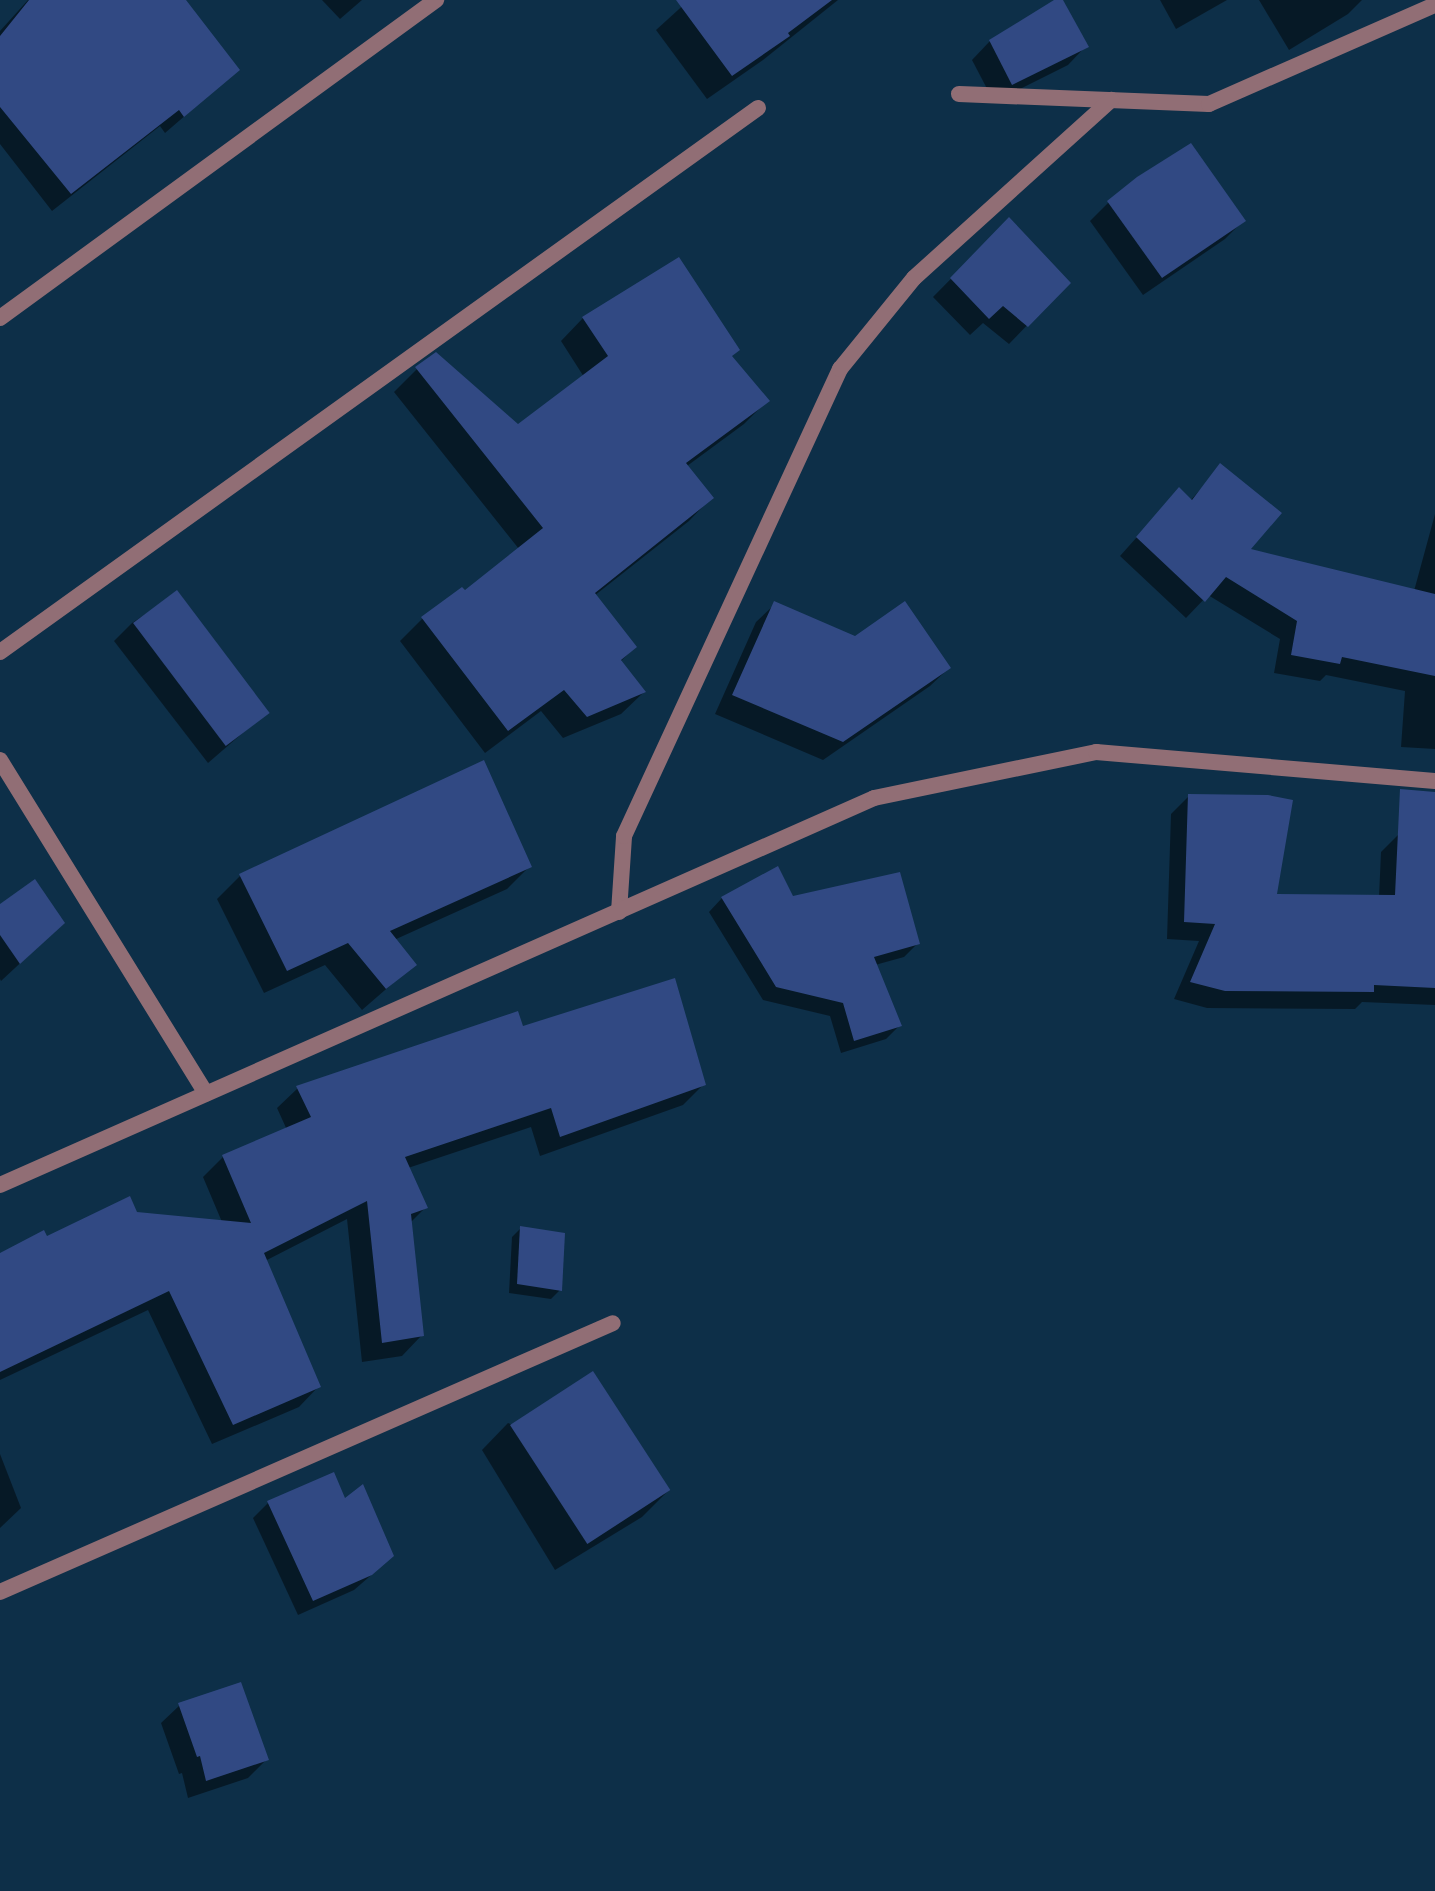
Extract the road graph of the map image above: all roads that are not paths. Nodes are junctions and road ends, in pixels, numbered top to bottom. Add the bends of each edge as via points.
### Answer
1 (436, 0) edge
2 (1435, 5) edge
3 (959, 94) dead end
4 (1111, 100) junction
5 (758, 108) dead end
6 (0, 318) edge
7 (0, 652) edge
8 (0, 760) edge
9 (1435, 781) edge
10 (619, 912) junction
11 (206, 1094) junction
12 (0, 1185) edge
13 (613, 1323) dead end
14 (0, 1592) edge

1 - 6 street
2 - 4 street via 1209,104
3 - 4 street
4 - 10 street via 914,278 840,369 624,836
5 - 7 street
8 - 11 street
9 - 10 street via 1096,752 874,798
10 - 11 street
11 - 12 street
13 - 14 street

